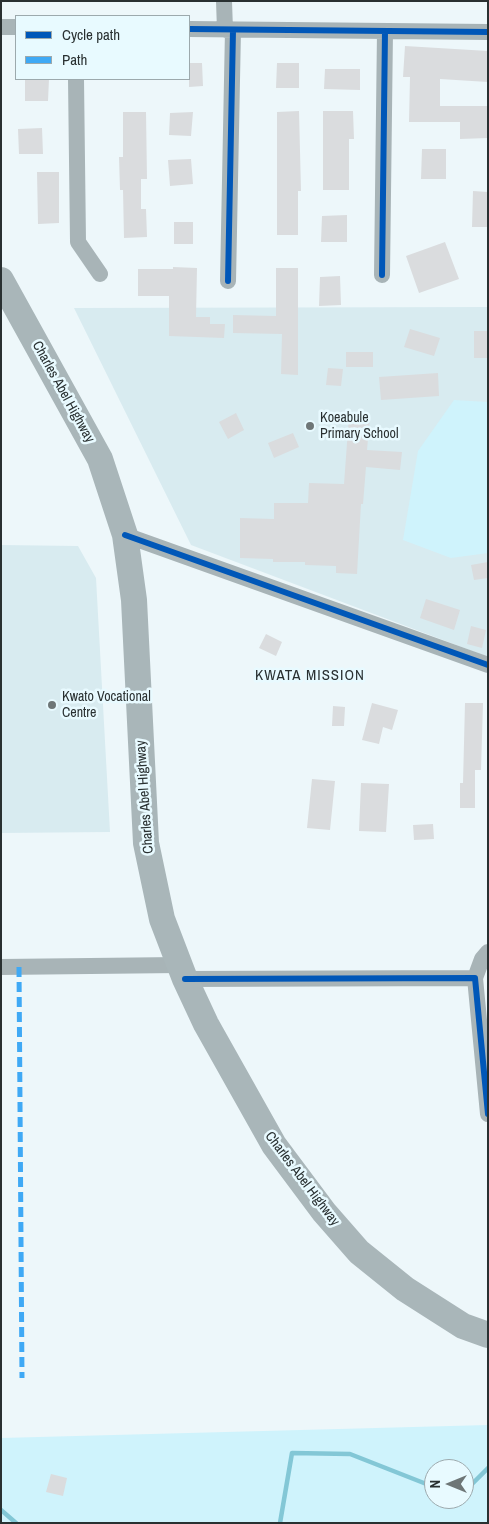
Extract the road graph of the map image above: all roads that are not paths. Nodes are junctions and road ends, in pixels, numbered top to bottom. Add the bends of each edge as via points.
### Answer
1 (224, 1) edge
2 (1, 27) edge
3 (15, 27) edge
4 (190, 29) edge
5 (229, 30) junction
6 (385, 31) junction
7 (488, 32) edge
8 (76, 80) edge
9 (100, 274) dead end
10 (382, 274) dead end
11 (1, 280) edge
12 (228, 281) dead end
13 (124, 535) junction
14 (488, 665) edge
15 (488, 952) edge
16 (1, 967) edge
17 (182, 972) junction
18 (475, 978) junction
19 (488, 1114) edge
20 (488, 1336) edge

1 - 5 street
2 - 3 street
4 - 5 street
5 - 6 street
5 - 12 street
6 - 7 street
6 - 10 street
8 - 9 street via 78,242
11 - 13 main road, Charles Abel Highway via 100,459
13 - 14 street
13 - 17 main road, Charles Abel Highway via 134,600 146,843 162,919
15 - 18 street
16 - 17 street
17 - 18 street
17 - 20 main road, Charles Abel Highway via 206,1024 274,1145 324,1212 359,1252 405,1288 463,1326
18 - 19 street

